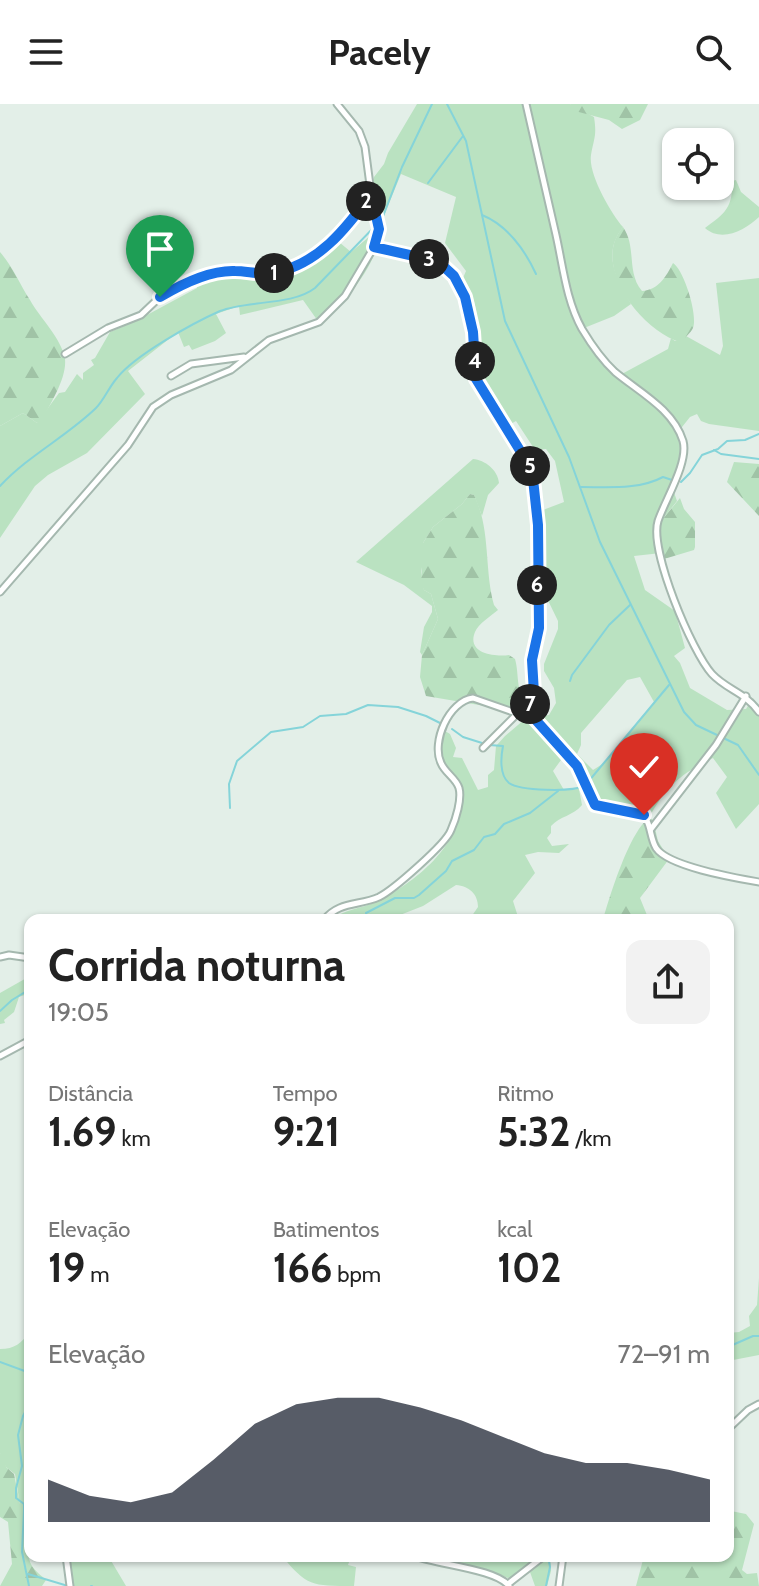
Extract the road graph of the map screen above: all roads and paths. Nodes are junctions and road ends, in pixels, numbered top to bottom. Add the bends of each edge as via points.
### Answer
1 (337, 104) edge
2 (526, 104) edge
3 (371, 194) junction
4 (374, 247) junction
5 (65, 354) dead end
6 (249, 356) junction
7 (171, 376) dead end
8 (0, 592) edge
9 (746, 696) junction
10 (525, 709) junction
11 (759, 712) edge
12 (483, 748) dead end
13 (644, 815) junction
14 (663, 815) junction
15 (651, 829) junction
16 (759, 882) edge
17 (331, 914) edge
18 (0, 957) edge
19 (24, 957) edge
20 (24, 1043) edge
21 (0, 1056) edge
22 (759, 1404) edge
23 (734, 1423) edge
24 (67, 1562) edge
25 (432, 1562) edge
26 (537, 1562) edge
27 (562, 1562) edge
28 (509, 1585) edge
29 (70, 1586) edge
30 (559, 1586) edge

1 - 3 street via 363,140
2 - 9 street via 577,319 611,368 660,408 683,441 684,456 657,528 665,573 709,670
3 - 4 street via 379,236
3 - 5 street via 339,237 294,266 269,274 232,271 205,276
4 - 6 street via 330,313 308,328 273,338
4 - 10 street via 427,259 454,276 473,332 476,379 532,470 539,628 532,660 534,693
6 - 7 street via 191,364
6 - 8 street via 153,407 128,445
9 - 11 street
9 - 14 street
10 - 12 street
10 - 13 street via 577,766 595,805
10 - 17 street via 511,711 473,698 458,704 443,728 438,751 459,789 447,838 388,892
13 - 14 street
13 - 15 street
14 - 15 street
15 - 16 street via 656,848 671,859
18 - 19 street
20 - 21 street
22 - 23 street
24 - 29 street
25 - 28 street via 494,1574
26 - 28 street
27 - 30 street

